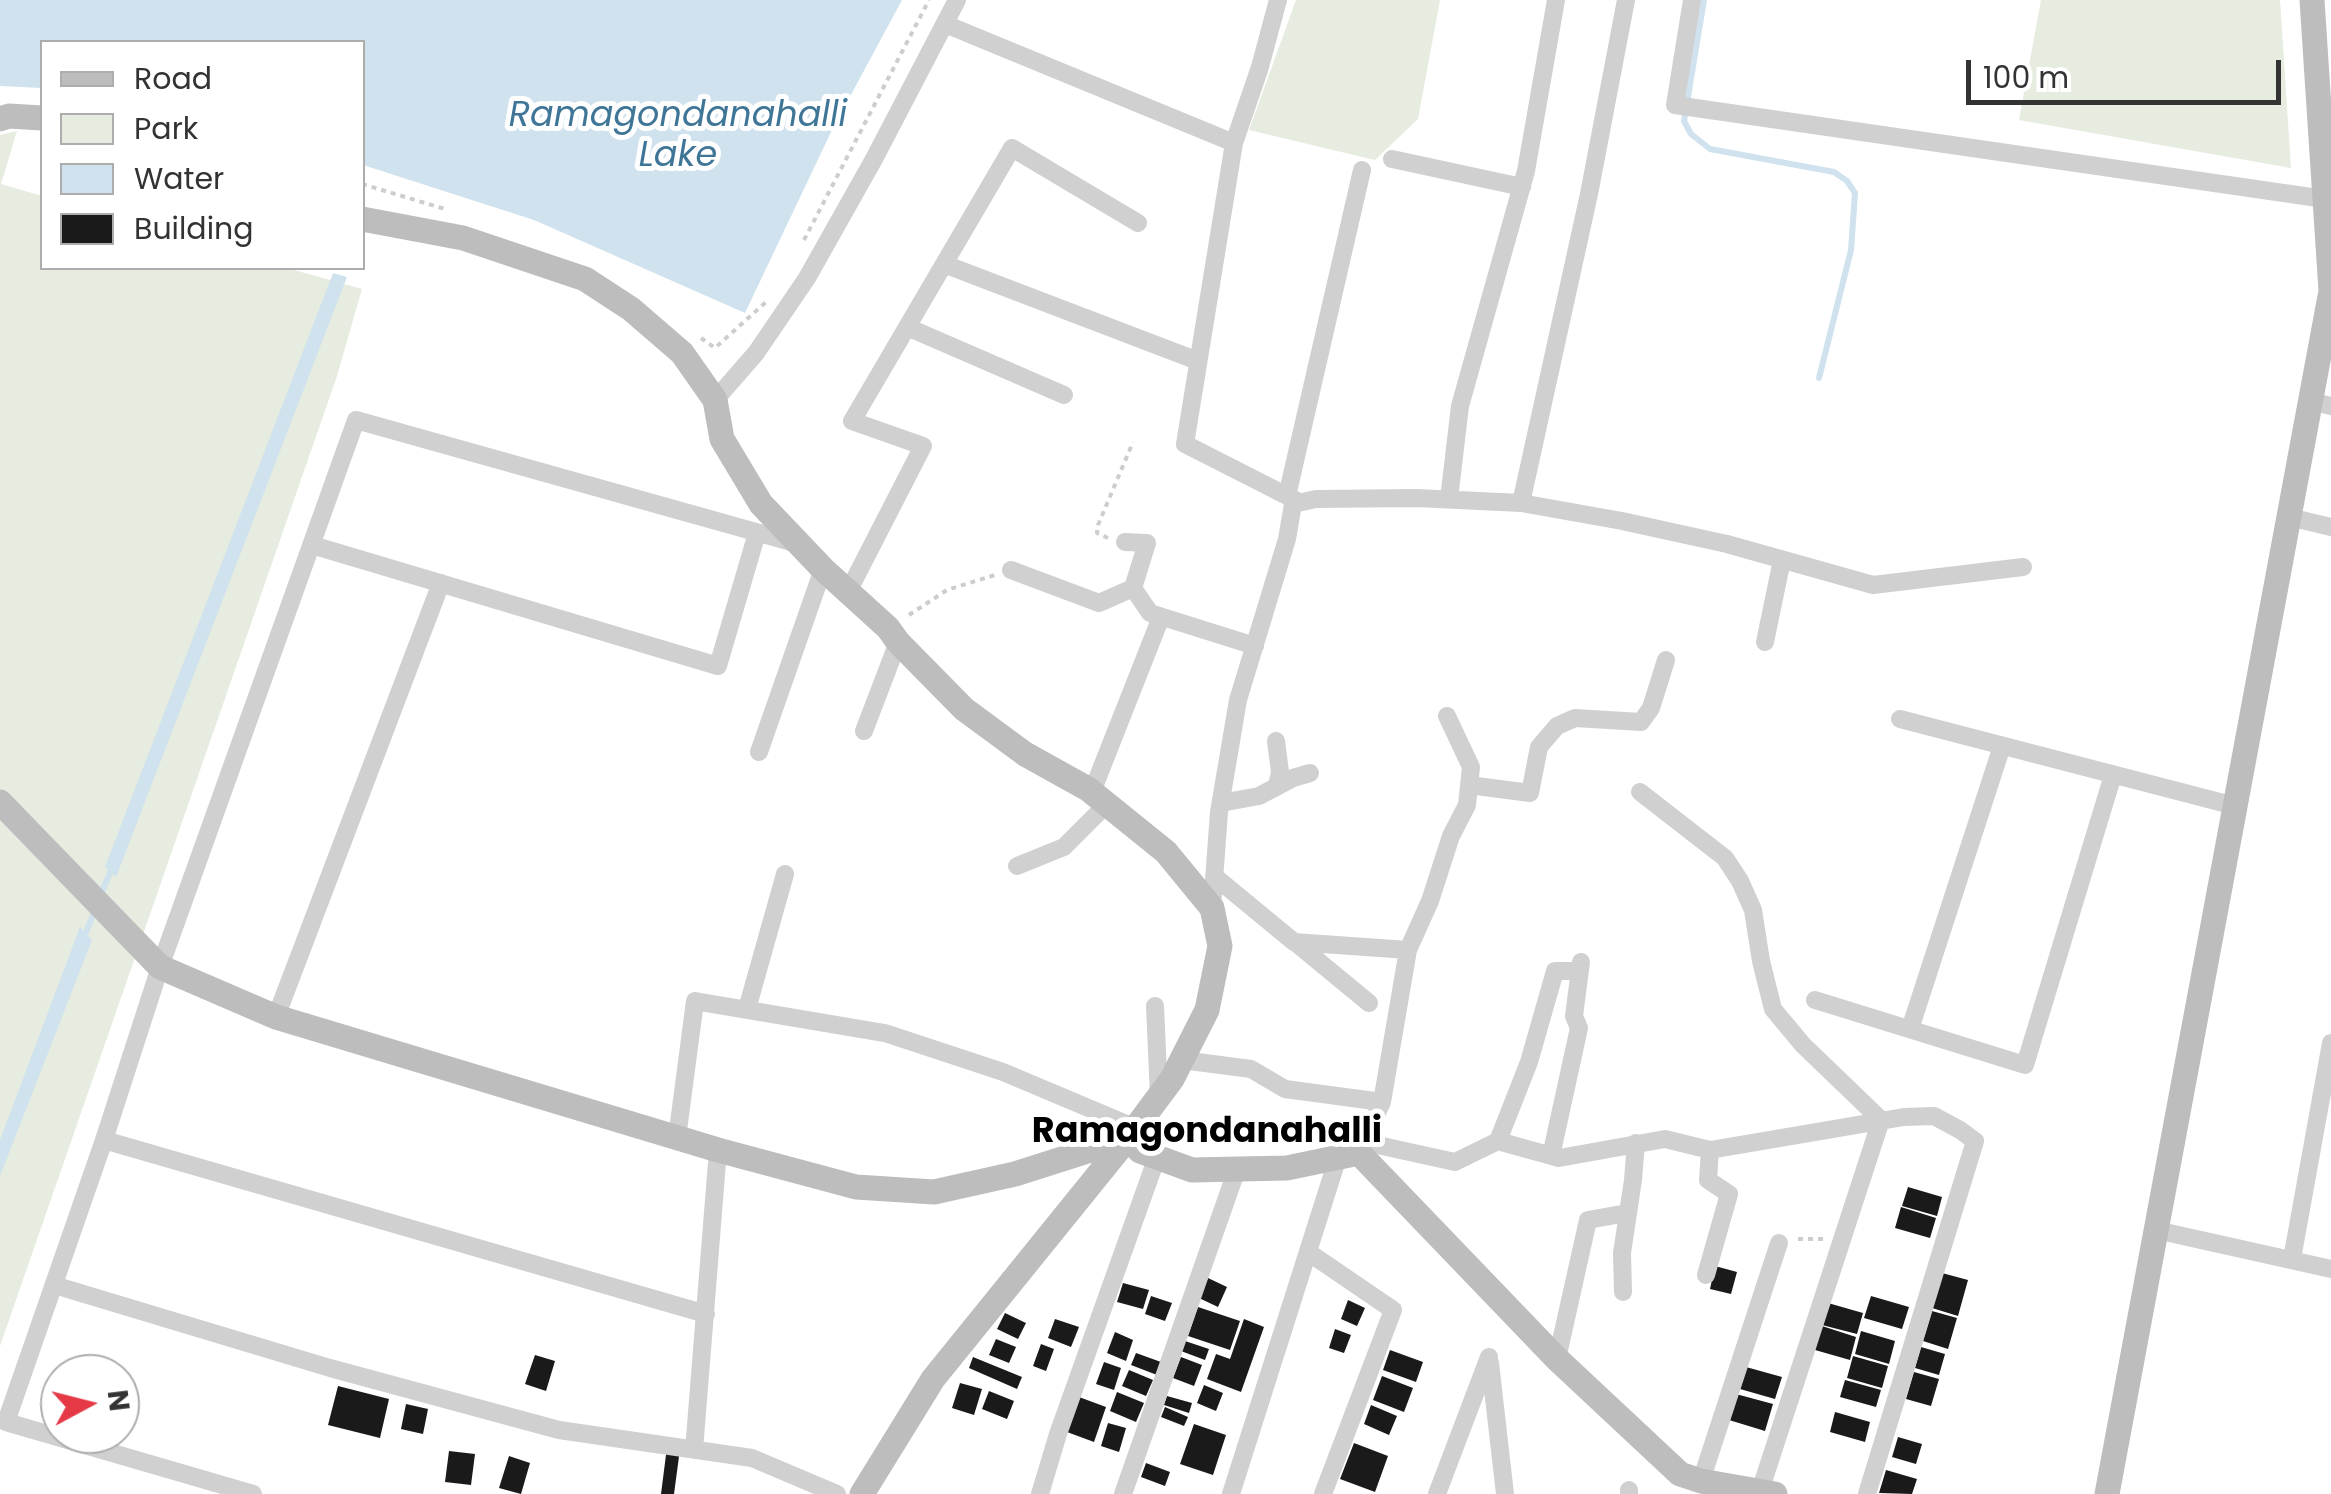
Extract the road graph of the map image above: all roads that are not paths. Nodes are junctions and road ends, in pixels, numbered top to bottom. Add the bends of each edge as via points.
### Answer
1 (957, 0) edge
2 (1278, 0) edge
3 (1556, 0) edge
4 (1626, 0) edge
5 (2312, 0) edge
6 (1688, 1) edge
7 (945, 24) junction
8 (0, 118) edge
9 (40, 118) edge
10 (1234, 144) junction
11 (1392, 159) dead end
12 (1362, 170) dead end
13 (1522, 188) junction
14 (2325, 199) junction
15 (365, 220) edge
16 (1138, 222) dead end
17 (944, 264) junction
18 (907, 327) junction
19 (1198, 361) junction
20 (1064, 395) dead end
21 (715, 400) junction
22 (2321, 404) edge
23 (1293, 499) junction
24 (1449, 499) junction
25 (1521, 503) junction
26 (2289, 517) junction
27 (2331, 526) edge
28 (757, 532) junction
29 (1126, 542) road end
30 (312, 544) junction
31 (800, 544) junction
32 (1782, 560) junction
33 (2022, 568) dead end
34 (824, 570) junction
35 (1012, 570) road end
36 (441, 583) junction
37 (1133, 588) junction
38 (848, 592) junction
39 (1161, 616) junction
40 (893, 635) junction
41 (1764, 642) dead end
42 (1255, 646) junction
43 (1666, 660) dead end
44 (1447, 716) dead end
45 (1900, 719) dead end
46 (864, 731) dead end
47 (1276, 741) dead end
48 (2002, 746) junction
49 (758, 752) dead end
50 (1310, 773) dead end
51 (2113, 774) junction
52 (1470, 785) junction
53 (1277, 786) junction
54 (1640, 792) dead end
55 (1099, 798) junction
56 (0, 802) edge
57 (1221, 803) junction
58 (2235, 806) junction
59 (1017, 866) dead end
60 (786, 874) dead end
61 (1214, 876) junction
62 (1212, 908) junction
63 (1294, 942) junction
64 (1408, 950) junction
65 (160, 967) junction
66 (1815, 1000) dead end
67 (1368, 1004) dead end
68 (1156, 1006) dead end
69 (747, 1008) junction
70 (276, 1017) junction
71 (1910, 1030) junction
72 (2330, 1054) edge
73 (1182, 1060) junction
74 (1160, 1096) junction
75 (1382, 1102) junction
76 (1882, 1120) junction
77 (1132, 1133) junction
78 (677, 1138) junction
79 (104, 1140) junction
80 (1498, 1142) junction
81 (1636, 1144) junction
82 (718, 1150) junction
83 (1710, 1150) junction
84 (1353, 1151) junction
85 (1551, 1156) junction
86 (1157, 1157) junction
87 (2310, 1162) junction
88 (2331, 1167) edge
89 (1237, 1169) junction
90 (1627, 1213) junction
91 (2156, 1230) junction
92 (1780, 1242) road end
93 (1308, 1252) junction
94 (2292, 1259) junction
95 (2331, 1269) edge
96 (1706, 1276) dead end
97 (54, 1285) junction
98 (1623, 1292) dead end
99 (706, 1314) junction
100 (1558, 1359) junction
101 (694, 1450) junction
102 (1701, 1481) junction
103 (1771, 1493) edge
104 (253, 1494) edge
105 (836, 1494) edge
106 (862, 1494) edge
107 (1040, 1494) edge
108 (1123, 1494) edge
109 (1232, 1494) edge
110 (1322, 1494) edge
111 (1437, 1494) edge
112 (1506, 1494) edge
113 (1867, 1494) edge
114 (2107, 1494) edge

1 - 7 street
2 - 10 street
3 - 13 street
4 - 25 street
5 - 14 street
6 - 14 street via 1675,105
7 - 10 street
7 - 21 street via 807,278
8 - 9 street
10 - 19 street
11 - 13 street
12 - 23 street
13 - 24 street via 1460,406
14 - 22 street via 2331,290
15 - 21 street via 463,238 585,280 682,354
16 - 17 street via 1012,148
17 - 18 street
17 - 19 street
18 - 20 street
18 - 38 street via 852,421 923,446
19 - 23 street via 1184,444
21 - 31 street via 722,439 761,504
22 - 26 street
23 - 24 street
23 - 42 street
24 - 25 street
25 - 32 street
26 - 27 street
26 - 58 street
28 - 30 street via 356,420
28 - 31 street
28 - 36 street via 718,666
29 - 37 street via 1147,544
30 - 36 street
30 - 65 street
31 - 34 street
32 - 33 street via 1873,585
32 - 41 street
34 - 38 street
34 - 49 street
35 - 37 street via 1099,603
36 - 70 street
37 - 39 street via 1150,613
38 - 40 street
39 - 42 street
39 - 55 street
40 - 46 street
40 - 55 street via 964,709
42 - 57 street via 1238,700
43 - 52 street via 1642,722 1575,718 1557,726 1539,748 1530,793
44 - 52 street via 1472,768
45 - 48 street
47 - 53 street
48 - 51 street
48 - 71 street
50 - 53 street
51 - 58 street
51 - 71 street via 2026,1065
52 - 64 street
53 - 57 street
54 - 76 street via 1725,858 1753,910 1774,1009
55 - 59 street via 1064,847
55 - 62 street via 1166,852
56 - 65 street
57 - 61 street
58 - 91 street
60 - 69 street
61 - 62 street
61 - 63 street
62 - 73 street via 1220,946 1208,1010
63 - 64 street
63 - 67 street
64 - 75 street
65 - 70 street
65 - 79 street
66 - 71 street
68 - 74 street
69 - 77 street via 885,1033 1003,1072
69 - 78 street via 694,1001
70 - 78 street
72 - 87 street
73 - 74 street
73 - 75 street via 1250,1070 1285,1088
74 - 77 street
75 - 84 street
76 - 83 street
76 - 103 street
76 - 113 street via 1934,1116 1975,1140
77 - 82 street via 1015,1174 934,1192 856,1187
77 - 86 street via 1140,1152
77 - 106 street via 933,1378
78 - 82 street
79 - 97 street
79 - 99 street
80 - 84 street via 1456,1162
80 - 85 street
80 - 85 street via 1554,970 1580,967 1574,1016 1579,1028
81 - 83 street via 1664,1138
81 - 85 street
81 - 90 street
82 - 99 street
83 - 96 street via 1708,1180 1729,1194
84 - 89 street via 1287,1168
84 - 93 street
84 - 100 street
86 - 89 street via 1192,1170
86 - 107 street
87 - 88 street
87 - 94 street
89 - 108 street
90 - 98 street
90 - 100 street via 1588,1220
91 - 94 street
91 - 114 street
92 - 102 street
93 - 109 street
93 - 110 street via 1393,1310
94 - 95 street
97 - 101 street via 559,1430
97 - 104 street via 6,1422
99 - 101 street
100 - 102 street via 1680,1474
101 - 105 street via 752,1458
102 - 103 street
111 - 112 street via 1489,1357

